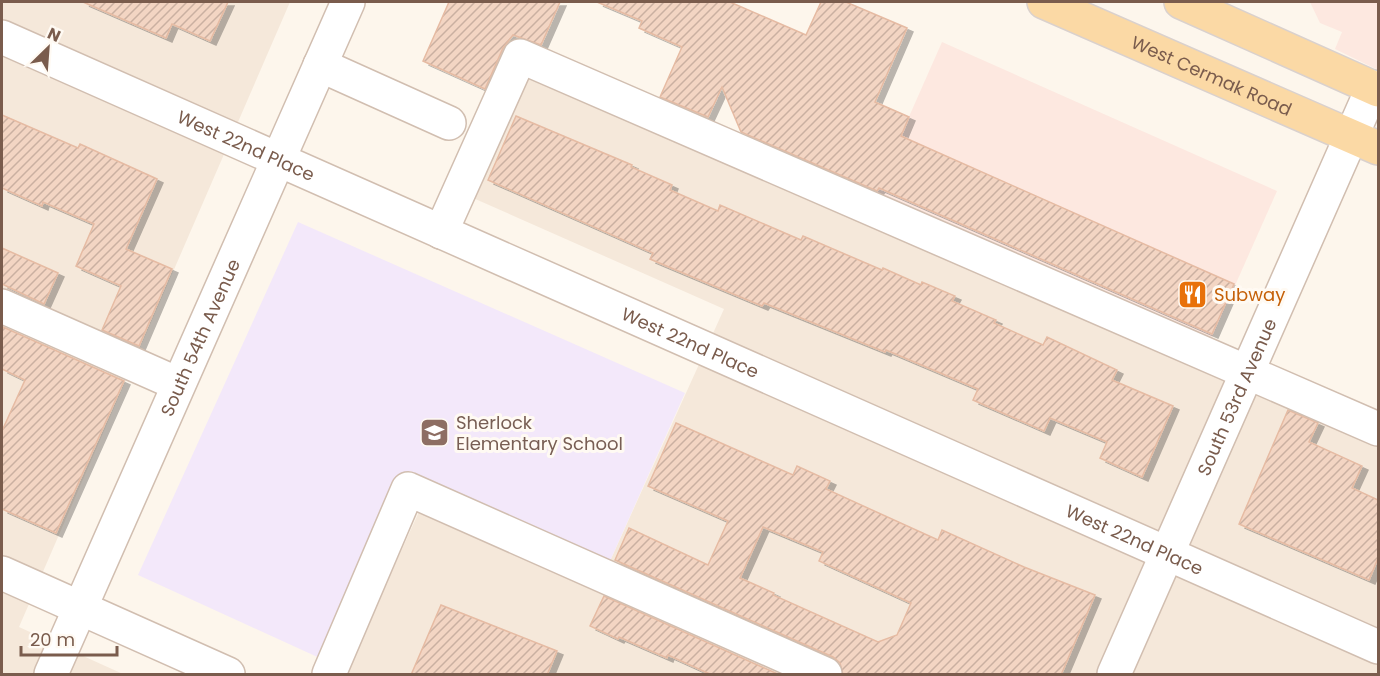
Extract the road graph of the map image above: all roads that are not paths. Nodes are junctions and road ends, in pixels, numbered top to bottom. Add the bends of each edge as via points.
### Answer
1 (348, 2) edge
2 (1044, 2) edge
3 (1181, 2) edge
4 (2, 37) edge
5 (320, 65) junction
6 (1376, 89) edge
7 (449, 123) dead end
8 (1365, 142) edge
9 (278, 159) junction
10 (441, 232) junction
11 (2, 306) edge
12 (1248, 372) junction
13 (178, 384) junction
14 (1378, 429) edge
15 (1168, 553) junction
16 (2, 573) edge
17 (80, 609) junction
18 (1378, 647) edge
19 (51, 675) edge
20 (228, 675) edge
21 (329, 675) edge
22 (825, 675) edge
23 (1114, 675) edge

1 - 5 street, South 54th Avenue
2 - 8 main road, West Cermak Road
3 - 6 main road
4 - 9 street, West 22nd Place
5 - 7 street
5 - 9 street, South 54th Avenue
6 - 8 street, South 53rd Avenue
8 - 12 street, South 53rd Avenue
9 - 10 street, West 22nd Place
9 - 13 street, South 54th Avenue
10 - 12 street via 520,56
10 - 15 street, West 22nd Place
11 - 13 street
12 - 14 street
12 - 15 street, South 53rd Avenue
13 - 17 street, South 54th Avenue
15 - 18 street, West 22nd Place
15 - 23 street, South 53rd Avenue
16 - 17 street
17 - 19 street, South 54th Avenue
17 - 20 street
21 - 22 street via 408,489

